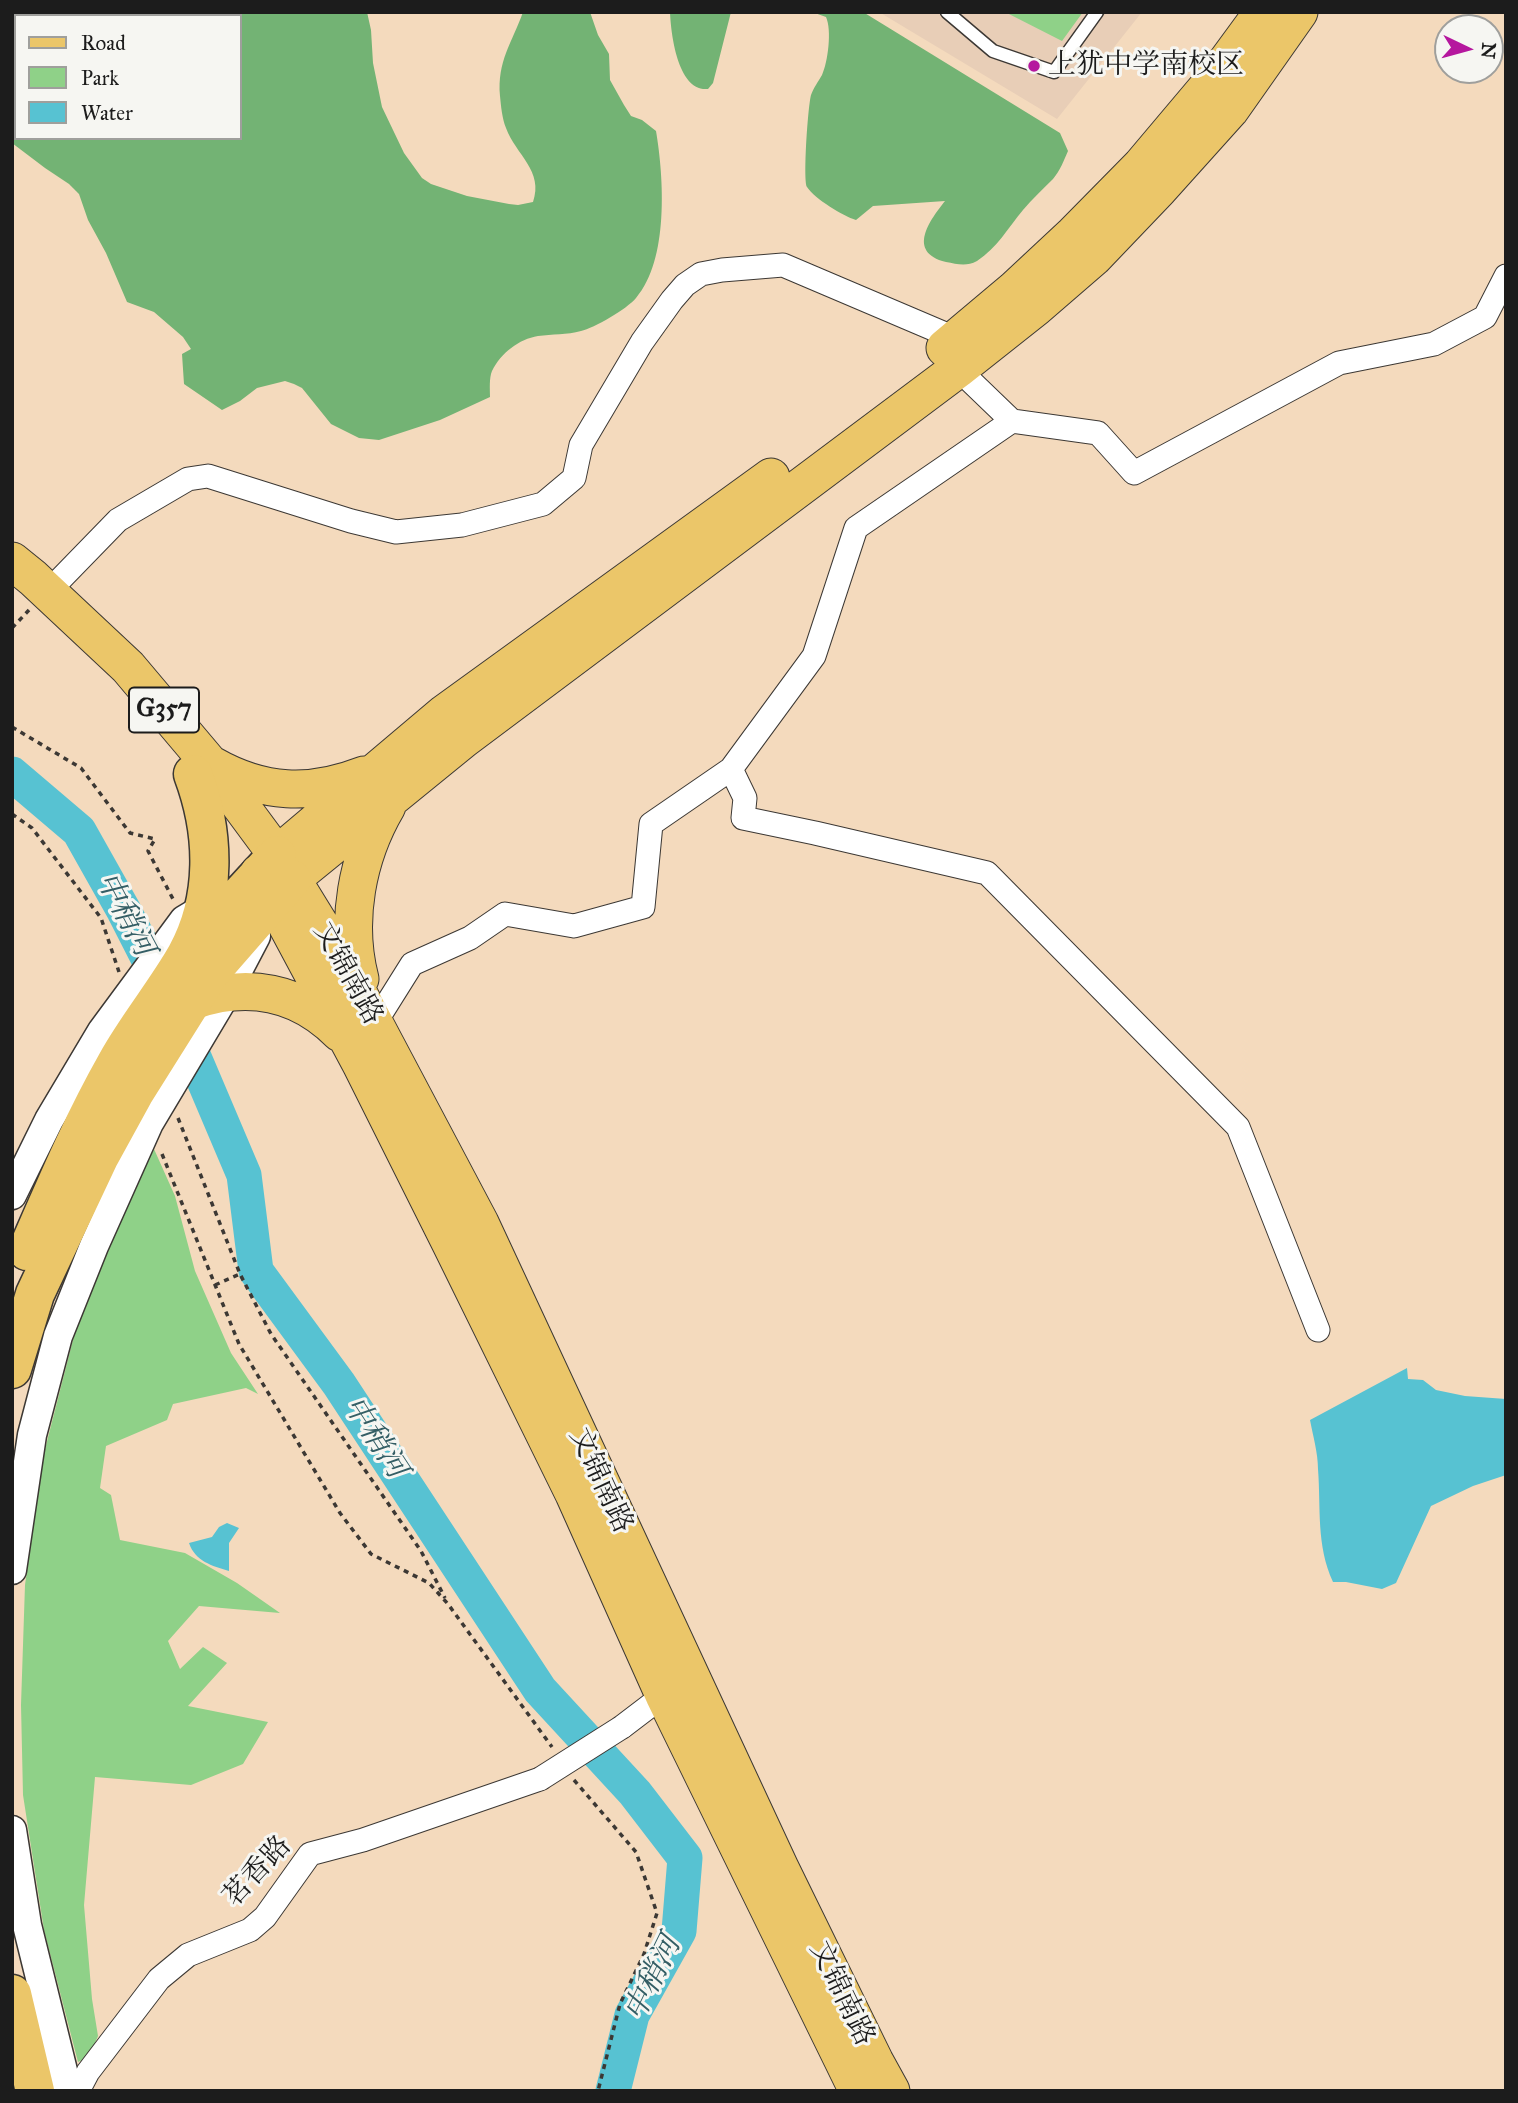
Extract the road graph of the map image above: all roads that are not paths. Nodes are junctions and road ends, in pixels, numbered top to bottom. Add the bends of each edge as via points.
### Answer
1 (947, 12) edge
2 (1097, 12) edge
3 (1263, 12) edge
4 (1299, 12) edge
5 (1506, 276) edge
6 (958, 354) junction
7 (1012, 421) junction
8 (12, 561) edge
9 (26, 603) edge
10 (201, 768) junction
11 (731, 769) junction
12 (388, 781) junction
13 (276, 877) junction
14 (204, 964) junction
15 (375, 1023) junction
16 (361, 1064) junction
17 (125, 1077) junction
18 (12, 1195) edge
19 (12, 1285) edge
20 (1318, 1331) dead end
21 (12, 1369) edge
22 (12, 1570) edge
23 (664, 1695) junction
24 (12, 1830) edge
25 (12, 1994) edge
26 (24, 2073) edge
27 (68, 2091) edge
28 (78, 2091) edge
29 (858, 2091) edge
30 (891, 2091) edge

1 - 2 lane via 993,51 1054,72
3 - 6 main road via 1211,83 1140,166
4 - 6 main road via 1230,110 1103,248 1035,309
5 - 7 street via 1485,317 1434,344 1339,363 1134,474 1098,433
6 - 7 street
6 - 9 street via 783,265 701,274 671,300 642,342 581,445 574,478 544,504 462,525 396,532 208,476 188,479 118,520
6 - 12 main road via 464,739
7 - 11 street via 856,528 814,656
8 - 9 main road, G357
9 - 10 main road, G357
10 - 12 main road via 261,785 301,790
10 - 13 main road, G357
10 - 14 highway via 209,835
11 - 15 street via 651,824 643,907 574,926 505,914 470,938 412,964
11 - 20 street via 745,798 743,818 987,873 1238,1127
12 - 13 main road
12 - 15 main road via 355,894 358,973
13 - 14 highway
13 - 14 street
13 - 15 main road, 文锦南路 via 336,951
13 - 16 main road, 文锦南路
14 - 16 main road via 248,991 301,1004 330,1023
14 - 17 highway
14 - 17 street via 127,997
15 - 30 main road, 文锦南路 via 480,1223 780,1868
16 - 23 main road, 文锦南路 via 573,1494
17 - 18 street via 49,1120
17 - 19 highway via 74,1143
17 - 21 highway via 100,1156 35,1294
17 - 22 street via 94,1246 58,1336 32,1435
23 - 28 street, 茗香路, bridge via 540,1779 310,1854 265,1917 250,1930 188,1955 159,1979
23 - 29 main road, 文锦南路
24 - 27 street via 27,1925
25 - 26 highway

